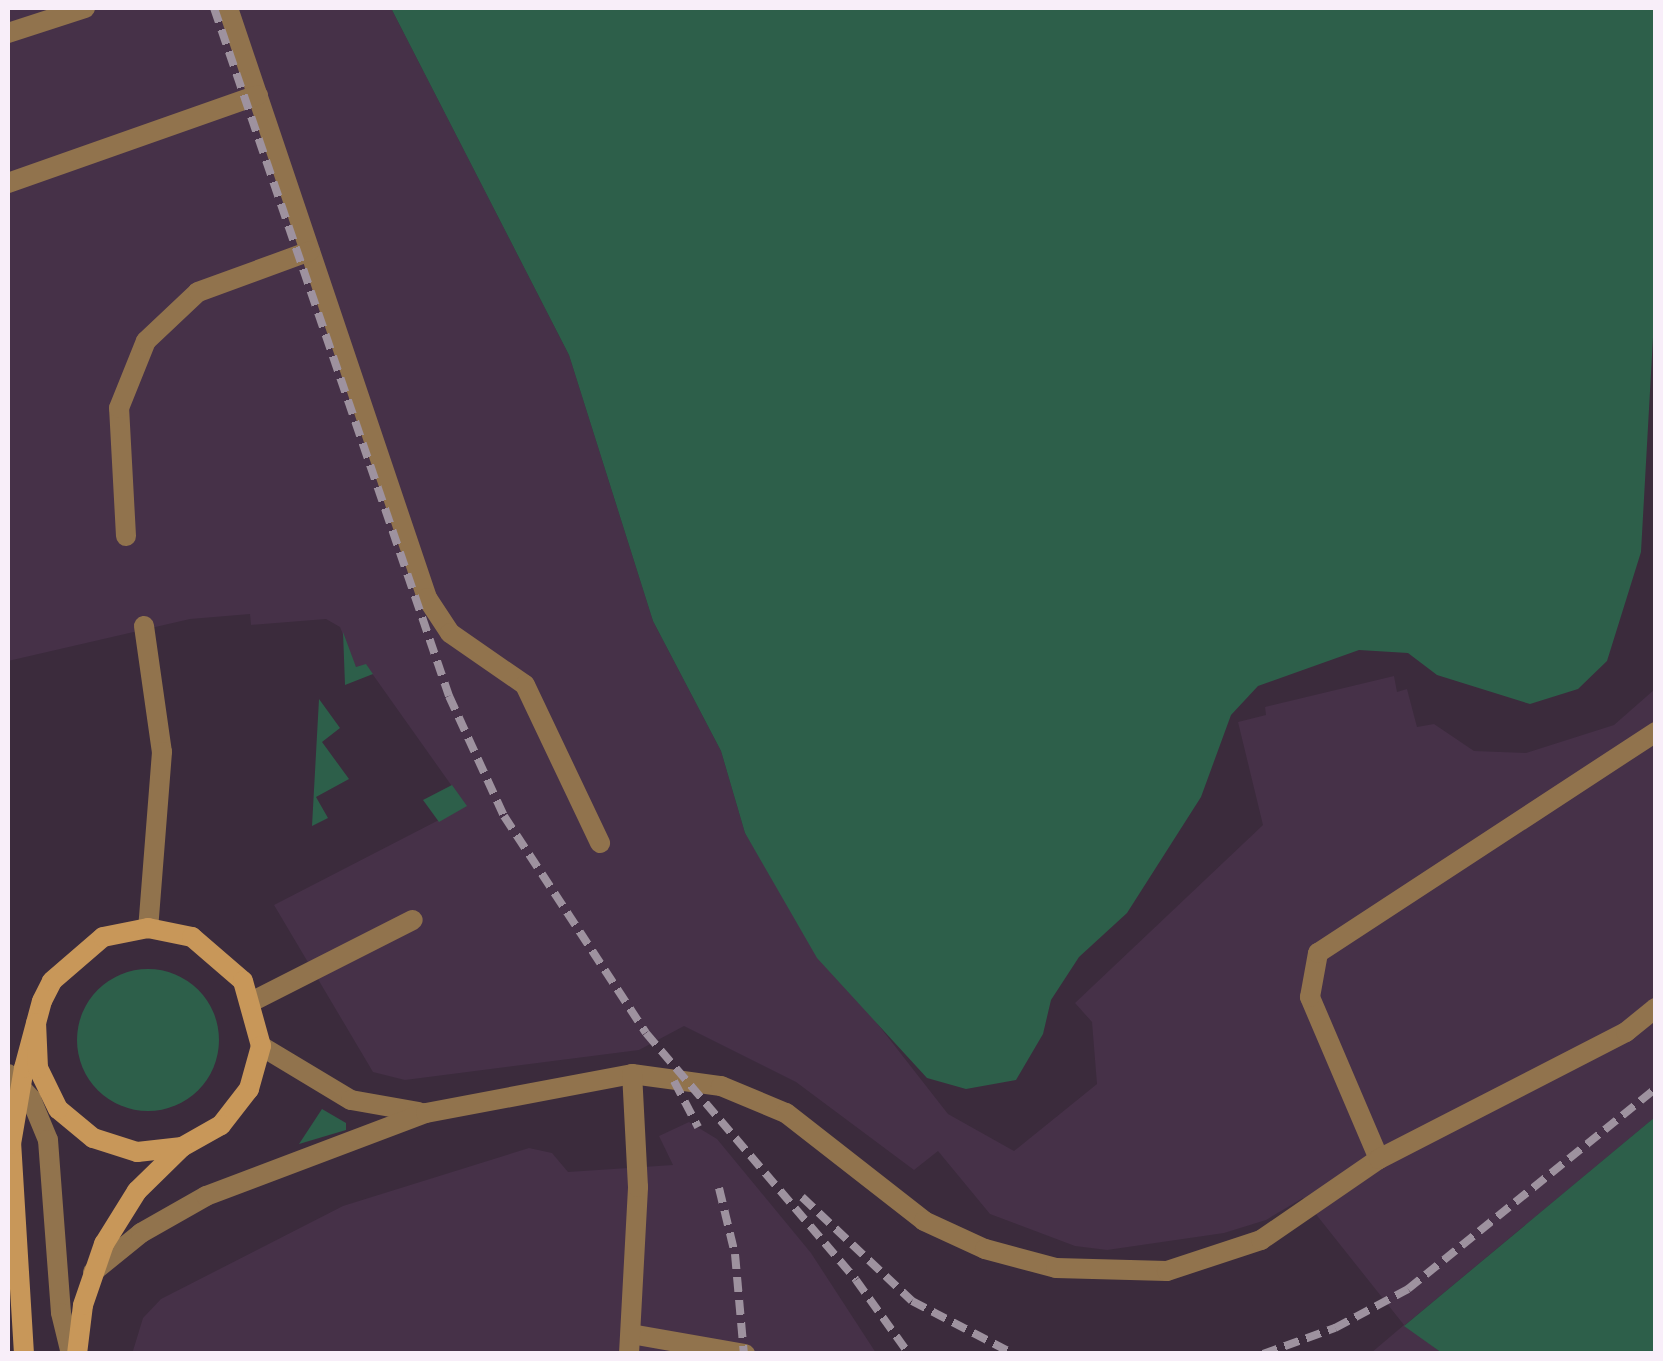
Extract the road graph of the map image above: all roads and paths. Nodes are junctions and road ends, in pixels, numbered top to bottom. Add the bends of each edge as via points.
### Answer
1 (85, 8) edge
2 (228, 8) edge
3 (8, 33) edge
4 (258, 95) junction
5 (8, 183) edge
6 (310, 251) junction
7 (126, 536) dead end
8 (144, 626) dead end
9 (1656, 732) edge
10 (600, 843) dead end
11 (413, 920) dead end
12 (148, 928) junction
13 (253, 1001) junction
14 (1656, 1008) edge
15 (36, 1023) junction
16 (1656, 1027) edge
17 (1626, 1032) junction
18 (260, 1046) junction
19 (632, 1074) junction
20 (14, 1080) edge
21 (426, 1113) junction
22 (8, 1115) edge
23 (182, 1147) junction
24 (1378, 1160) junction
25 (11, 1165) junction
26 (8, 1209) edge
27 (17, 1244) junction
28 (92, 1274) junction
29 (630, 1344) edge
30 (24, 1354) edge
31 (74, 1354) edge
32 (744, 1354) edge

1 - 3 lane
2 - 4 lane
4 - 5 lane
4 - 6 lane
6 - 7 lane via 198,292 146,341 119,408
6 - 10 lane via 432,611 450,633 526,685
8 - 12 lane via 162,752
9 - 24 lane via 1318,953 1310,997
11 - 13 lane
12 - 13 main road via 212,948
12 - 15 main road via 83,948 52,981
13 - 18 main road
14 - 17 lane
15 - 20 main road
15 - 23 main road via 42,1079 74,1126 125,1150
16 - 17 lane
17 - 24 lane
18 - 21 lane via 351,1100
18 - 23 main road via 237,1109
19 - 21 lane
19 - 24 lane via 692,1079 754,1098 816,1132 924,1221 985,1249 1056,1268 1134,1274 1229,1254 1292,1222
19 - 29 lane via 638,1187
20 - 25 main road
20 - 31 lane via 48,1140 60,1313
21 - 28 lane via 206,1196 141,1233
22 - 25 lane
23 - 28 main road via 119,1217
25 - 27 main road
26 - 27 lane
27 - 30 main road
28 - 31 main road
29 - 32 lane

